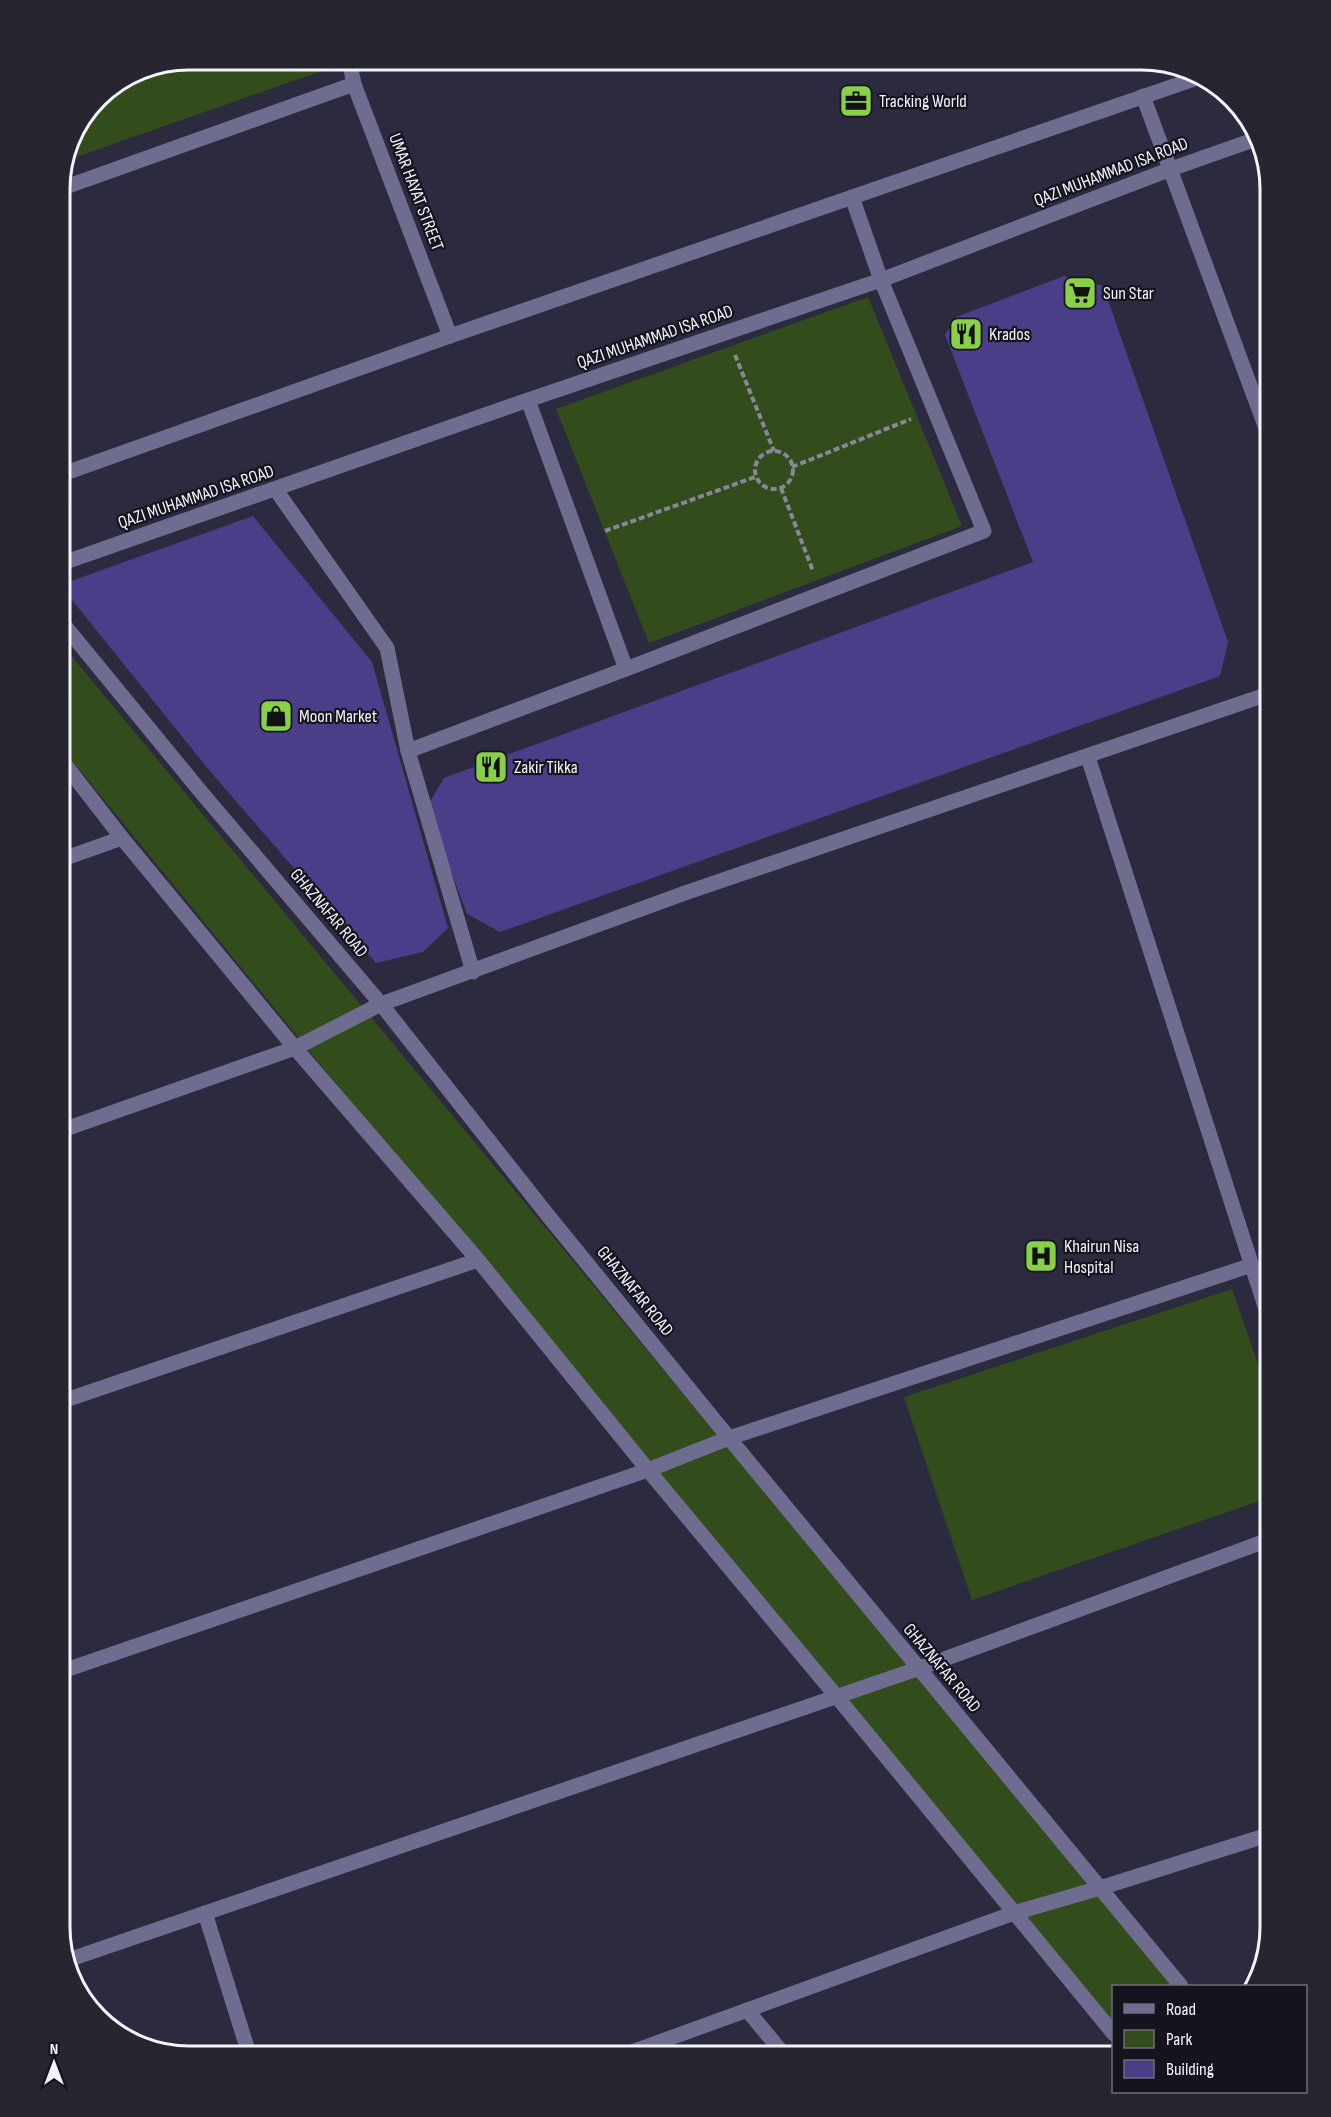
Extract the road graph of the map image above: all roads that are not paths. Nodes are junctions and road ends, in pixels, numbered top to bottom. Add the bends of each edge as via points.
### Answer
1 (351, 70) edge
2 (1189, 81) edge
3 (354, 84) junction
4 (1143, 96) junction
5 (1250, 141) edge
6 (1171, 169) junction
7 (71, 185) edge
8 (852, 197) junction
9 (881, 280) junction
10 (450, 336) junction
11 (528, 400) junction
12 (1260, 409) edge
13 (71, 471) edge
14 (276, 490) junction
15 (71, 560) edge
16 (71, 633) edge
17 (626, 669) junction
18 (1260, 697) edge
19 (408, 751) junction
20 (1088, 757) junction
21 (71, 772) edge
22 (122, 838) junction
23 (71, 856) edge
24 (473, 972) junction
25 (381, 1004) junction
26 (295, 1048) junction
27 (70, 1127) edge
28 (478, 1260) junction
29 (1251, 1265) junction
30 (1260, 1292) edge
31 (70, 1398) edge
32 (729, 1438) junction
33 (648, 1470) junction
34 (1260, 1543) edge
35 (70, 1669) edge
36 (917, 1669) junction
37 (837, 1697) junction
38 (1260, 1837) edge
39 (1100, 1888) junction
40 (205, 1913) junction
41 (1014, 1913) junction
42 (75, 1958) edge
43 (1179, 1985) edge
44 (747, 2010) junction
45 (1112, 2033) edge
46 (247, 2046) edge
47 (648, 2046) edge
48 (777, 2046) edge

1 - 3 street, UMAR HAYAT STREET
2 - 4 street
3 - 7 street
3 - 10 street, UMAR HAYAT STREET
4 - 6 street
4 - 8 street
5 - 6 street, QAZI MUHAMMAD ISA ROAD
6 - 9 street, QAZI MUHAMMAD ISA ROAD
6 - 12 street
8 - 9 street
8 - 10 street
9 - 11 street, QAZI MUHAMMAD ISA ROAD
9 - 17 street via 984,531
10 - 13 street
11 - 14 street, QAZI MUHAMMAD ISA ROAD
11 - 17 street
14 - 15 street, QAZI MUHAMMAD ISA ROAD
14 - 19 street via 387,648
16 - 25 street, GHAZNAFAR ROAD
17 - 19 street
18 - 20 street
19 - 24 street
20 - 24 street via 685,893
20 - 29 street
21 - 22 street
22 - 23 street
22 - 26 street
24 - 25 street
25 - 26 street
25 - 32 street, GHAZNAFAR ROAD
26 - 27 street
26 - 28 street
28 - 31 street
28 - 33 street
29 - 30 street
29 - 32 street
32 - 33 street
32 - 36 street, GHAZNAFAR ROAD
33 - 35 street
33 - 37 street
34 - 36 street
36 - 37 street
36 - 39 street, GHAZNAFAR ROAD
37 - 40 street
37 - 41 street
38 - 39 street
39 - 41 street
39 - 43 street, GHAZNAFAR ROAD
40 - 42 street
40 - 46 street
41 - 44 street
41 - 45 street
44 - 47 street
44 - 48 street

